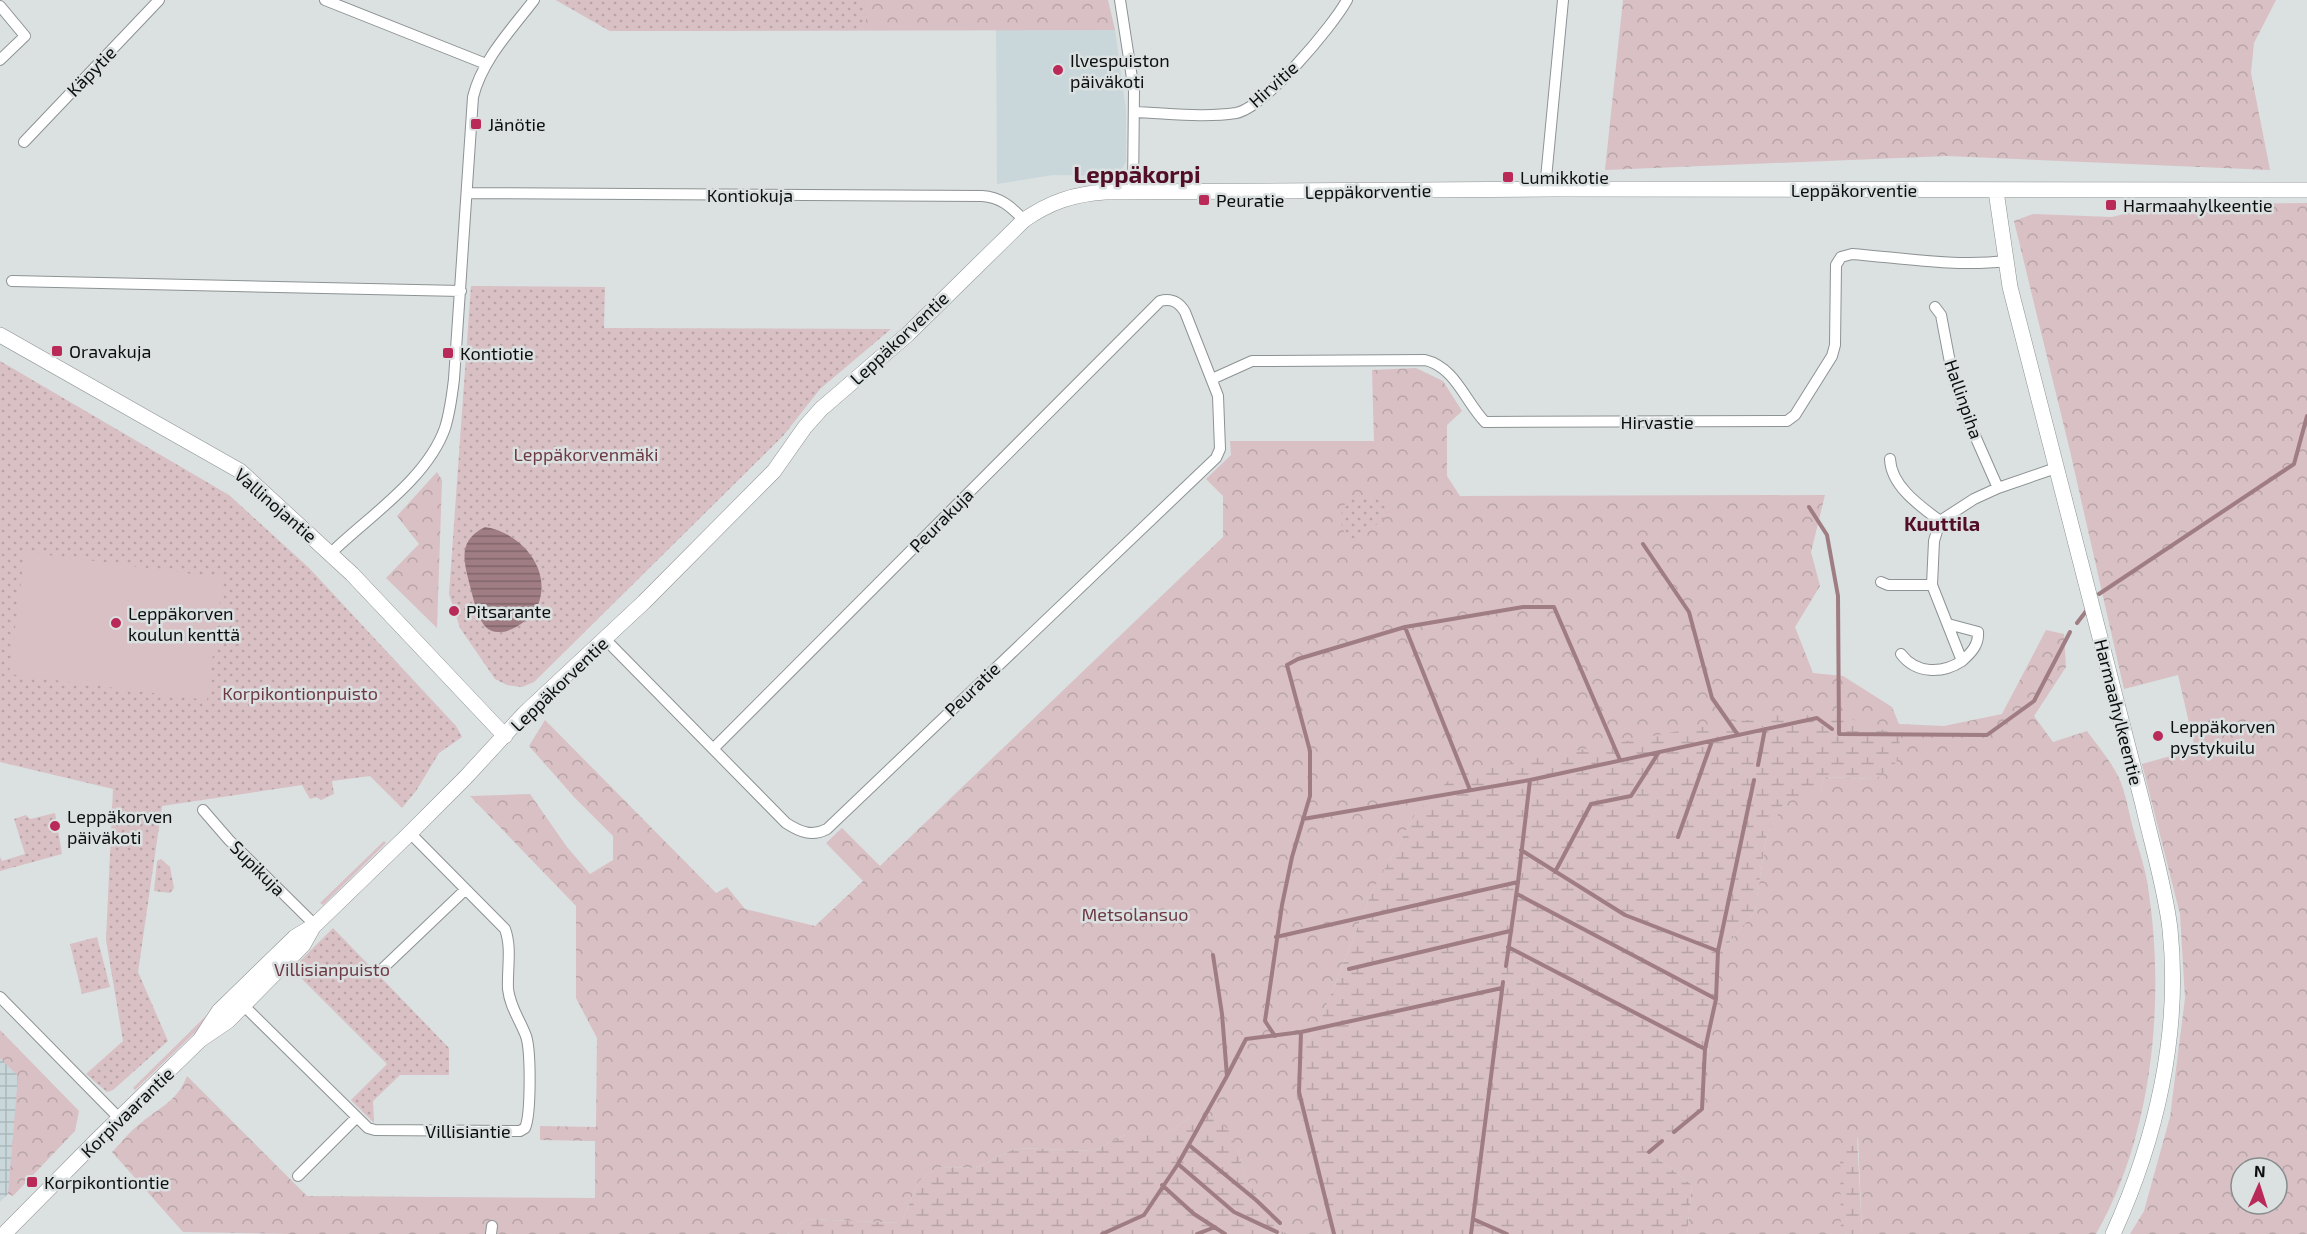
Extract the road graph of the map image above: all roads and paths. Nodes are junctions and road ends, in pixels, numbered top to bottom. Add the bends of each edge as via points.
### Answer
1 (159, 0) edge
2 (325, 0) edge
3 (534, 0) edge
4 (1120, 0) edge
5 (1347, 0) edge
6 (1563, 0) edge
7 (0, 6) edge
8 (0, 60) edge
9 (486, 64) junction
10 (1134, 112) junction
11 (24, 141) dead end
12 (1545, 189) junction
13 (2307, 190) edge
14 (1996, 191) junction
15 (1133, 192) junction
16 (467, 194) junction
17 (1024, 220) junction
18 (2006, 261) junction
19 (12, 281) dead end
20 (461, 291) junction
21 (1173, 301) joint
22 (1935, 307) dead end
23 (0, 335) edge
24 (1212, 379) junction
25 (1890, 459) dead end
26 (2056, 468) junction
27 (1998, 488) junction
28 (1940, 521) junction
29 (331, 554) junction
30 (1881, 582) dead end
31 (1932, 585) junction
32 (1948, 624) junction
33 (605, 639) junction
34 (1901, 654) dead end
35 (1962, 661) junction
36 (505, 736) junction
37 (713, 749) junction
38 (203, 810) dead end
39 (410, 833) junction
40 (465, 890) junction
41 (315, 925) junction
42 (380, 971) dead end
43 (0, 997) edge
44 (238, 1000) junction
45 (356, 1118) junction
46 (120, 1119) junction
47 (298, 1176) dead end
48 (4, 1234) edge
49 (2113, 1234) edge

1 - 11 street, Käpytie
2 - 9 street
3 - 9 street
4 - 10 street
5 - 10 street, Hirvitie via 1288,73 1252,106 1237,113
6 - 12 street
7 - 8 street via 25,36
9 - 16 street via 473,97
10 - 15 street
12 - 14 street, Leppäkorventie
12 - 15 street, Leppäkorventie
13 - 14 street, Leppäkorventie
14 - 18 street, Harmaahylkeentie
15 - 17 street, Leppäkorventie via 1083,193 1061,199
16 - 17 street, Kontiokuja via 982,196 1006,202
16 - 20 street
17 - 33 street, Leppäkorventie via 908,334 821,409 774,471
18 - 24 street, Hirvastie via 1925,261 1852,254 1841,257 1836,265 1832,356 1787,422 1485,422 1446,369 1425,360 1252,362
18 - 26 street, Harmaahylkeentie
19 - 20 street
20 - 29 street via 450,410 434,451 415,476
21 - 24 street, Peuratie via 1185,312
21 - 37 street, Peurakuja via 1160,301
22 - 27 street, Hallinpiha via 1941,315 1952,374 1968,420
23 - 29 street, Vallinojantie via 240,471
24 - 37 street, Peuratie via 1218,396 1220,449 1216,458 827,829 810,834 786,823
25 - 28 street via 1891,469 1913,500
26 - 27 street
26 - 49 street, Harmaahylkeentie via 2143,805 2170,929 2170,1027 2161,1089 2147,1150
27 - 28 street
28 - 31 street via 1934,541
29 - 36 street, Vallinojantie
30 - 31 street
31 - 32 street
32 - 35 street
32 - 35 street via 1978,632 1972,653
33 - 36 street, Leppäkorventie
33 - 37 street, Peuratie
34 - 35 street via 1908,664 1919,669 1952,668
36 - 39 street, Korpivaarantie
38 - 41 street, Supikuja
39 - 40 street, Villisiantie
39 - 41 street, Korpivaarantie
40 - 42 street
40 - 45 street, Villisiantie via 507,935 508,990 528,1049 525,1128 375,1130
41 - 44 street, Korpivaarantie via 303,945
43 - 46 street
44 - 45 street, Villisiantie
44 - 46 street, Korpivaarantie via 228,1021 200,1040
45 - 47 street
46 - 48 street, Korpivaarantie

